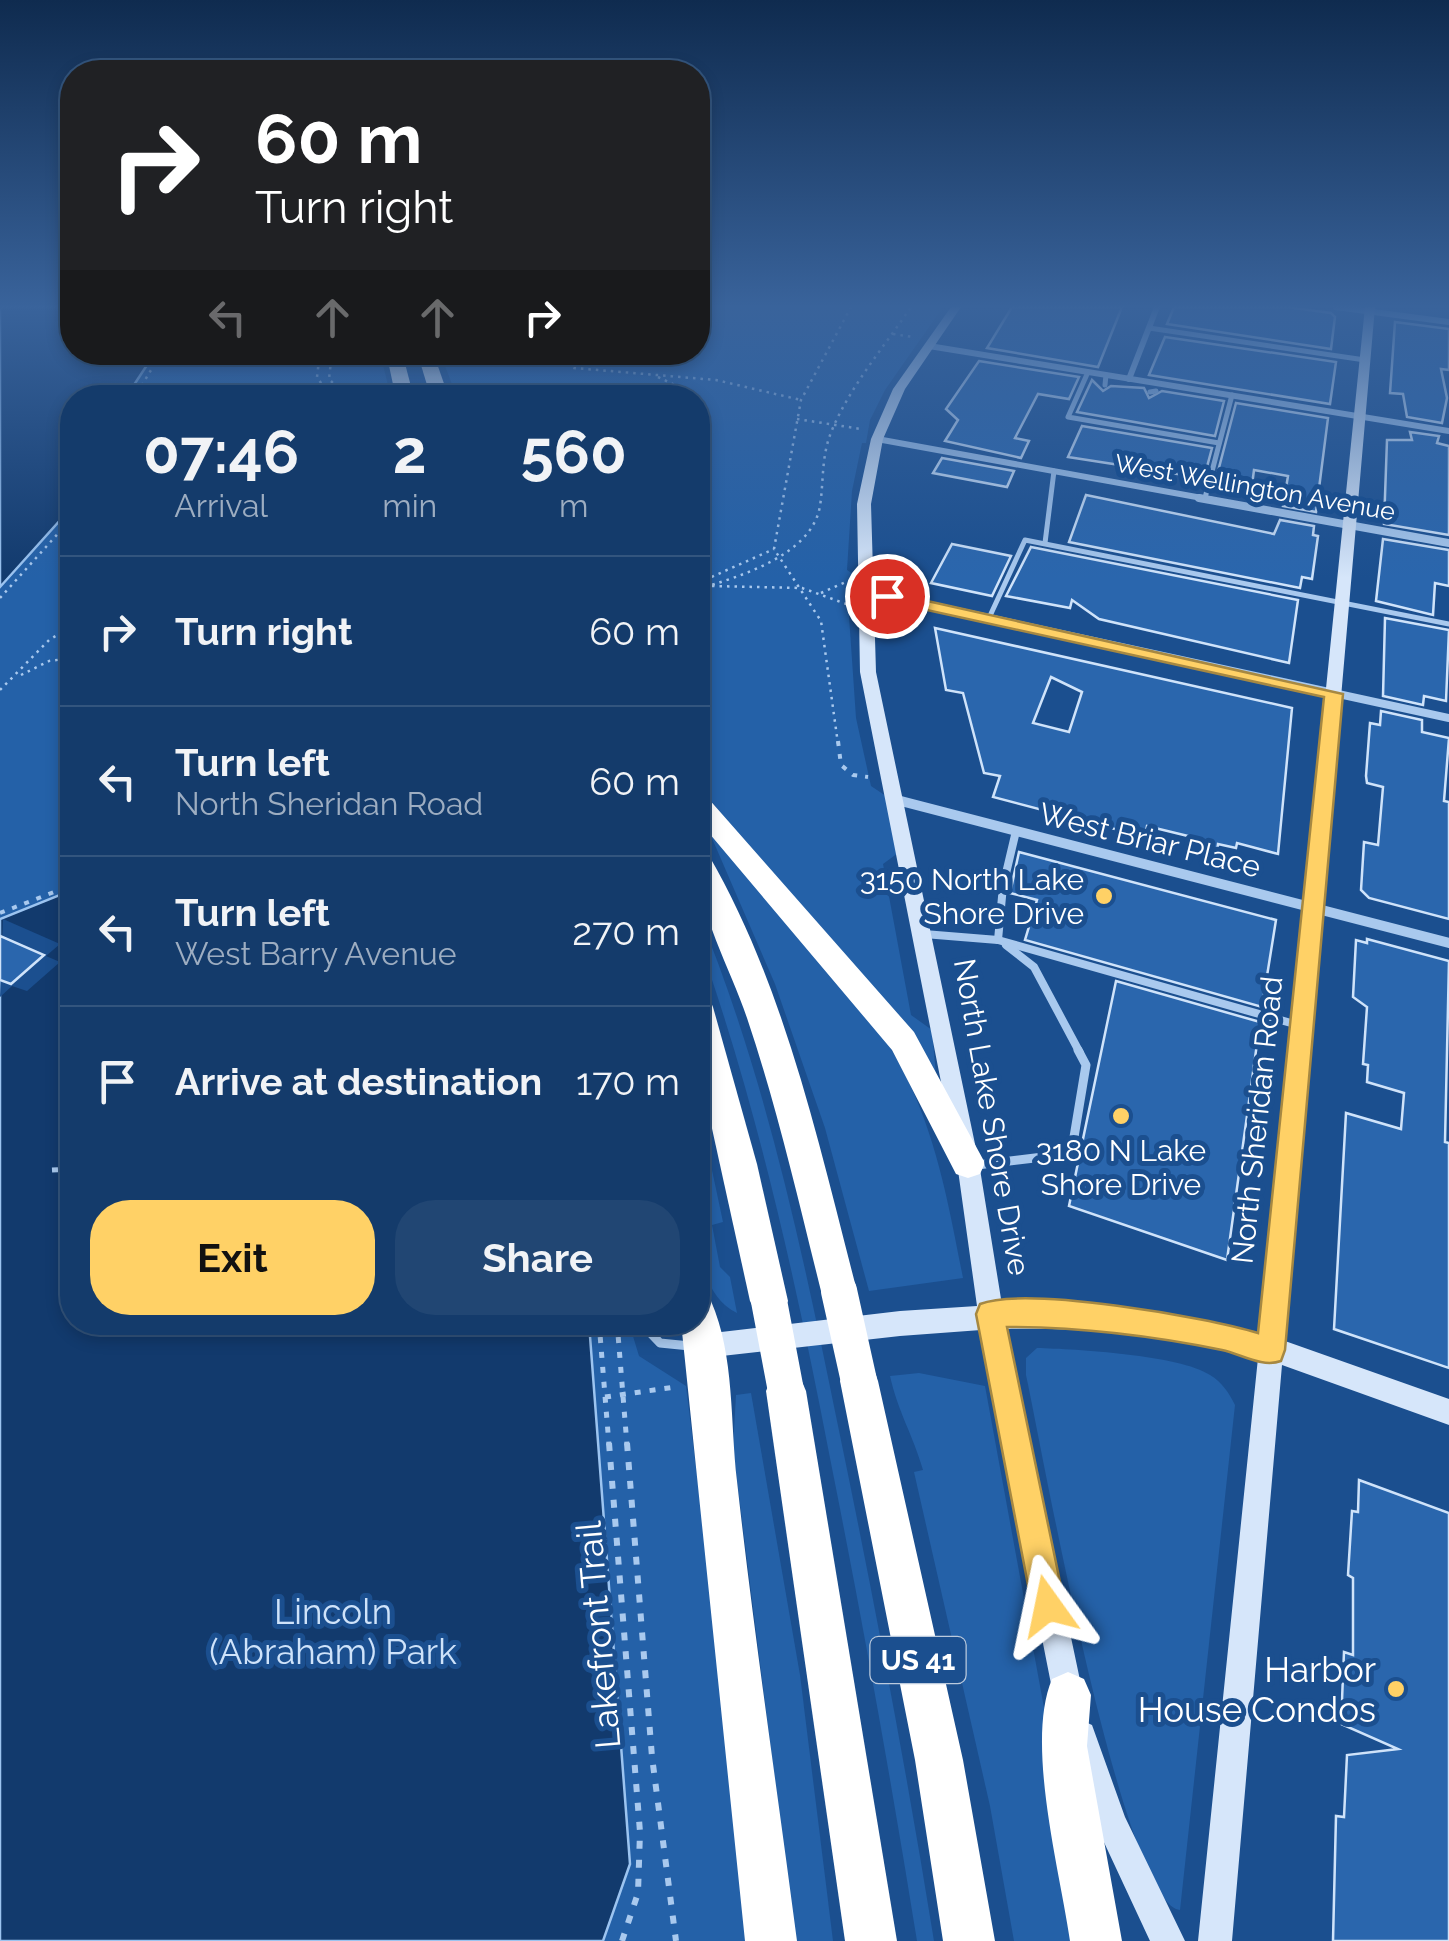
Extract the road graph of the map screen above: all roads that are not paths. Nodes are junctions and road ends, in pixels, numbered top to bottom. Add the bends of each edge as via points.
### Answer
1 (894, 398) edge
2 (1077, 398) edge
3 (1232, 398) edge
4 (1242, 398) edge
5 (1362, 398) edge
6 (1360, 416) junction
7 (1449, 431) edge
8 (874, 434) junction
9 (1219, 443) junction
10 (1054, 471) junction
11 (1204, 498) junction
12 (1350, 525) junction
13 (1449, 543) edge
14 (1044, 544) junction
15 (859, 586) junction
16 (1342, 602) junction
17 (989, 618) junction
18 (1449, 624) edge
19 (1334, 694) junction
20 (1449, 718) edge
21 (897, 800) junction
22 (710, 817) edge
23 (1016, 831) junction
24 (710, 891) edge
25 (1313, 908) junction
26 (924, 934) junction
27 (998, 940) junction
28 (1449, 943) edge
29 (1302, 1026) junction
30 (710, 1051) edge
31 (968, 1165) junction
32 (990, 1314) junction
33 (648, 1335) edge
34 (696, 1348) edge
35 (1270, 1350) junction
36 (1449, 1412) edge
37 (1068, 1695) junction
38 (771, 1941) edge
39 (871, 1941) edge
40 (969, 1941) edge
41 (1096, 1941) edge
42 (1168, 1941) edge
43 (1215, 1941) edge

1 - 8 main road, North Lake Shore Drive
2 - 9 lane via 1068,418
3 - 9 lane
4 - 6 street
5 - 6 main road, North Sheridan Road
6 - 7 street
6 - 12 main road, North Sheridan Road
8 - 10 street, West Wellington Avenue
8 - 15 main road, North Lake Shore Drive
9 - 11 lane
10 - 11 street, West Wellington Avenue
10 - 14 lane
11 - 12 street, West Wellington Avenue
12 - 13 street, West Wellington Avenue
12 - 16 main road, North Sheridan Road
14 - 16 lane
14 - 17 lane via 1025,540
15 - 17 street
15 - 21 main road, North Lake Shore Drive via 868,672
16 - 18 lane
16 - 19 main road, North Sheridan Road
17 - 19 street
19 - 20 street
19 - 25 main road, North Sheridan Road
21 - 23 street, West Briar Place
21 - 26 main road, North Lake Shore Drive
22 - 31 highway via 903,1040
23 - 25 street, West Briar Place
23 - 27 lane
24 - 40 highway, US 41, bridge via 765,1029 839,1291 939,1760
25 - 28 street, West Briar Place
25 - 29 main road, North Sheridan Road
26 - 27 lane
26 - 31 main road, North Lake Shore Drive
27 - 29 lane
27 - 31 lane via 1034,967 1086,1064 1073,1143 1043,1157
29 - 35 main road, North Sheridan Road
30 - 39 highway, US 41, bridge via 786,1392
31 - 32 main road, North Lake Shore Drive
32 - 34 main road
32 - 35 main road via 1046,1314 1207,1334
32 - 37 main road, North Lake Shore Drive
33 - 34 lane via 664,1346
34 - 38 highway
35 - 36 main road
35 - 43 main road, North Sheridan Road
37 - 41 highway via 1064,1746
37 - 42 main road, North Lake Shore Drive via 1111,1823

